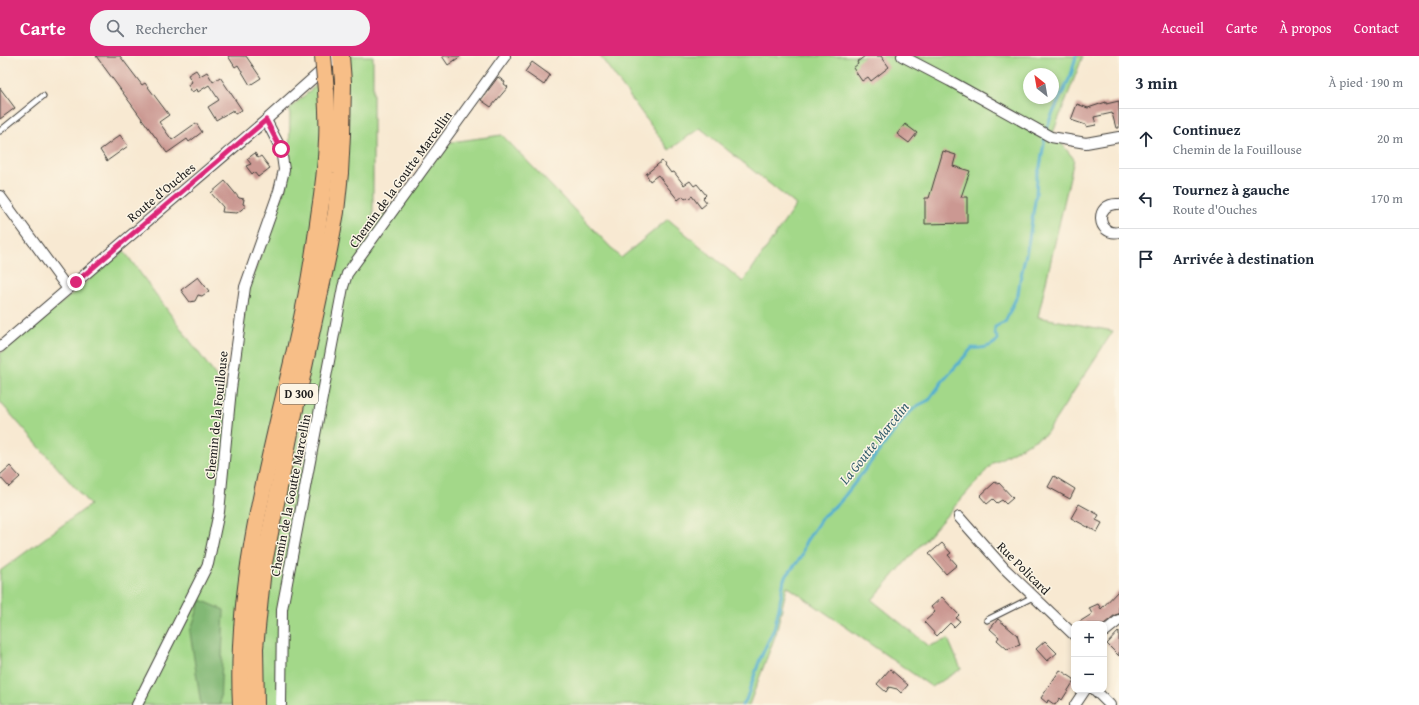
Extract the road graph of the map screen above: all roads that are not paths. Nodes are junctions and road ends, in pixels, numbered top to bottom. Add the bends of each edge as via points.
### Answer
1 (323, 56) edge
2 (340, 56) edge
3 (505, 56) edge
4 (902, 56) edge
5 (43, 96) dead end
6 (266, 120) junction
7 (0, 131) edge
8 (1119, 137) edge
9 (0, 196) edge
10 (1119, 204) edge
11 (1119, 232) edge
12 (68, 289) junction
13 (0, 347) edge
14 (959, 518) dead end
15 (1033, 597) junction
16 (987, 620) dead end
17 (1119, 620) edge
18 (1107, 630) edge
19 (1071, 632) edge
20 (1083, 693) edge
21 (1098, 693) edge
22 (137, 705) edge
23 (241, 705) edge
24 (256, 705) edge
25 (281, 705) edge
26 (1075, 705) edge
27 (1110, 705) edge

1 - 23 main road, D 300, bridge via 327,141 323,190 314,259 262,493 250,560 242,626
2 - 6 street, Route d'Ouches
2 - 24 main road, D 300 via 343,82 340,173 330,250 263,568 255,648
3 - 25 street, Chemin de la Goutte Marcellin via 347,274 282,609
4 - 8 street via 1053,137 1086,143
5 - 7 lane
6 - 12 street, Route d'Ouches
6 - 22 street, Chemin de la Fouillouse via 281,149 284,170 245,287 231,389 219,512 208,564
9 - 12 street
10 - 11 street via 1104,208 1101,214 1104,228 1110,232
12 - 13 street, Route d'Ouches
14 - 15 street, Rue Policard
15 - 16 lane
15 - 19 street, Rue Policard
17 - 18 street
20 - 26 street
21 - 27 street

